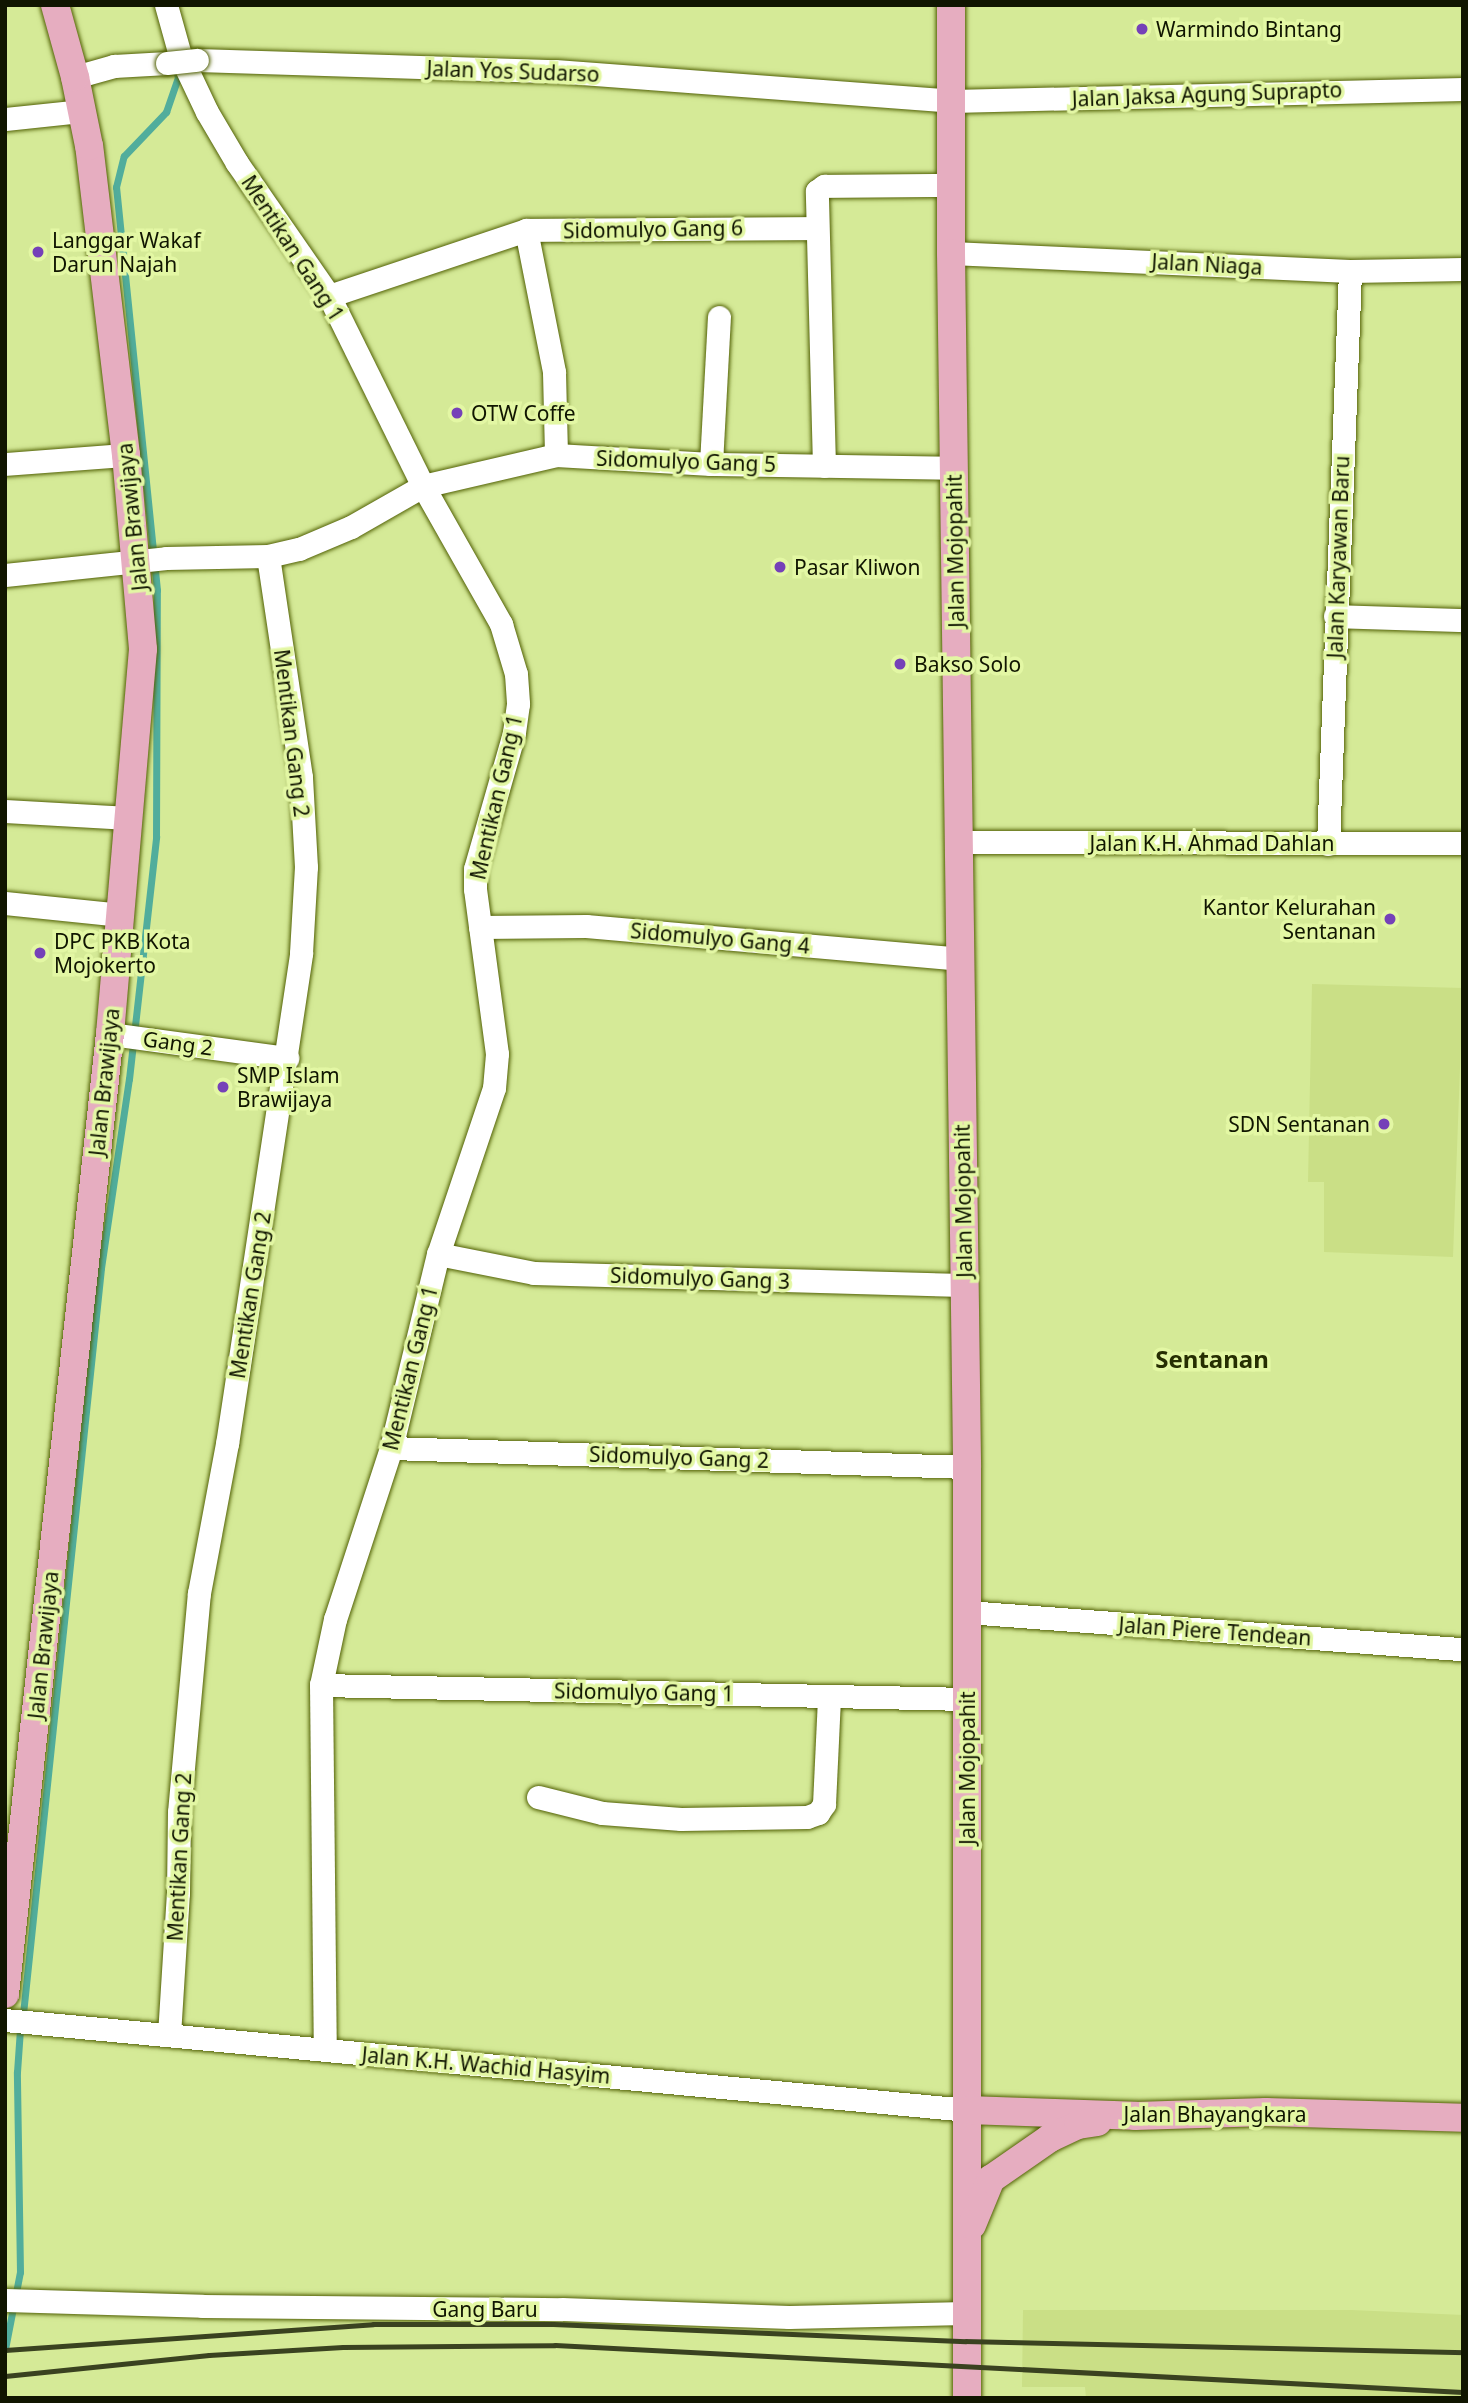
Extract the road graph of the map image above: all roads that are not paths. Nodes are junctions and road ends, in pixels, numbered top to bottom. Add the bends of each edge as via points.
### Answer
1 (55, 5) edge
2 (166, 5) edge
3 (951, 5) edge
4 (181, 59) junction
5 (75, 76) junction
6 (1463, 89) edge
7 (952, 101) junction
8 (81, 111) junction
9 (5, 119) edge
10 (951, 185) junction
11 (815, 228) junction
12 (526, 230) junction
13 (951, 253) junction
14 (1463, 269) edge
15 (1350, 271) junction
16 (330, 296) junction
17 (719, 317) dead end
18 (126, 455) junction
19 (556, 455) junction
20 (5, 464) edge
21 (711, 464) junction
22 (824, 466) junction
23 (954, 468) junction
24 (423, 486) junction
25 (268, 556) junction
26 (150, 560) junction
27 (5, 575) edge
28 (1335, 616) junction
29 (1463, 620) edge
30 (5, 811) edge
31 (129, 818) junction
32 (961, 842) junction
33 (1463, 843) edge
34 (1328, 844) junction
35 (5, 903) edge
36 (121, 915) junction
37 (480, 927) junction
38 (960, 960) junction
39 (129, 1037) junction
40 (287, 1058) junction
41 (438, 1254) junction
42 (964, 1285) junction
43 (391, 1448) junction
44 (967, 1467) junction
45 (967, 1612) junction
46 (1463, 1649) edge
47 (321, 1685) junction
48 (829, 1697) junction
49 (967, 1699) junction
50 (538, 1797) dead end
51 (5, 1994) edge
52 (5, 2020) edge
53 (169, 2035) junction
54 (325, 2050) junction
55 (967, 2110) junction
56 (1135, 2116) junction
57 (1463, 2118) edge
58 (965, 2241) junction
59 (5, 2300) edge
60 (965, 2313) junction
61 (967, 2398) edge

1 - 5 main road, Jalan Brawijaya
2 - 4 street, Mentikan Gang 1
3 - 7 main road, Jalan Mojopahit
4 - 5 street, Jalan Yos Sudarso via 114,66
4 - 7 street, Jalan Yos Sudarso via 555,71
4 - 16 street, Mentikan Gang 1 via 237,163
5 - 8 main road, Jalan Brawijaya
6 - 7 street, Jalan Jaksa Agung Suprapto
7 - 10 main road, Jalan Mojopahit
8 - 9 street
8 - 18 main road, Jalan Brawijaya
10 - 11 street via 824,187 815,196
10 - 13 main road, Jalan Mojopahit
11 - 12 street, Sidomulyo Gang 6
11 - 22 street
12 - 16 street, Sidomulyo Gang 6
12 - 19 street via 554,372
13 - 15 street, Jalan Niaga
13 - 23 main road, Jalan Mojopahit
14 - 15 street, Jalan Niaga
15 - 28 street, Jalan Karyawan Baru
16 - 24 street, Mentikan Gang 1
17 - 21 street
18 - 20 street
18 - 26 main road, Jalan Brawijaya
19 - 21 street, Sidomulyo Gang 5
19 - 24 street, Sidomulyo Gang 5
21 - 22 street, Sidomulyo Gang 5
22 - 23 street, Sidomulyo Gang 5
23 - 32 main road, Jalan Mojopahit
24 - 25 street, Sidomulyo Gang 5 via 351,527 299,549
24 - 37 street, Mentikan Gang 1 via 501,624 516,674 514,733 475,869
25 - 26 street, Sidomulyo Gang 5
25 - 40 street, Mentikan Gang 2 via 300,777 306,867 301,953
26 - 27 street, Sidomulyo Gang 5
26 - 31 main road, Jalan Brawijaya
28 - 29 street
28 - 34 street, Jalan Karyawan Baru
30 - 31 street
31 - 36 main road, Jalan Brawijaya
32 - 34 street, Jalan K.H. Ahmad Dahlan
32 - 38 main road, Jalan Mojopahit
33 - 34 street, Jalan K.H. Ahmad Dahlan
35 - 36 street
36 - 39 main road, Jalan Brawijaya
37 - 38 street, Sidomulyo Gang 4 via 586,926
37 - 41 street, Mentikan Gang 1 via 497,1054 494,1088
38 - 42 main road, Jalan Mojopahit
39 - 40 street, Gang 2
39 - 51 main road, Jalan Brawijaya
40 - 53 street, Mentikan Gang 2 via 199,1593 179,1812
41 - 42 street, Sidomulyo Gang 3 via 534,1273
41 - 43 street, Mentikan Gang 1
42 - 44 main road, Jalan Mojopahit
43 - 44 street, Sidomulyo Gang 2
43 - 47 street, Mentikan Gang 1 via 335,1619
44 - 45 main road, Jalan Mojopahit
45 - 46 street, Jalan Piere Tendean
45 - 49 main road, Jalan Mojopahit
47 - 48 street, Sidomulyo Gang 1
47 - 54 street, Mentikan Gang 1
48 - 49 street, Sidomulyo Gang 1
48 - 50 street via 824,1804 818,1813 807,1817 681,1819 602,1813
49 - 55 main road, Jalan Mojopahit
52 - 53 street, Jalan K.H. Wachid Hasyim
53 - 54 street, Jalan K.H. Wachid Hasyim
54 - 55 street, Jalan K.H. Wachid Hasyim
55 - 56 main road, Jalan Bhayangkara
55 - 58 main road, Jalan Mojopahit
56 - 57 main road, Jalan Bhayangkara via 1266,2112
56 - 58 main road via 1077,2125 1018,2158 991,2179
58 - 60 main road, Jalan Mojopahit
59 - 60 street, Gang Baru via 789,2317
60 - 61 main road, Jalan Mojopahit

